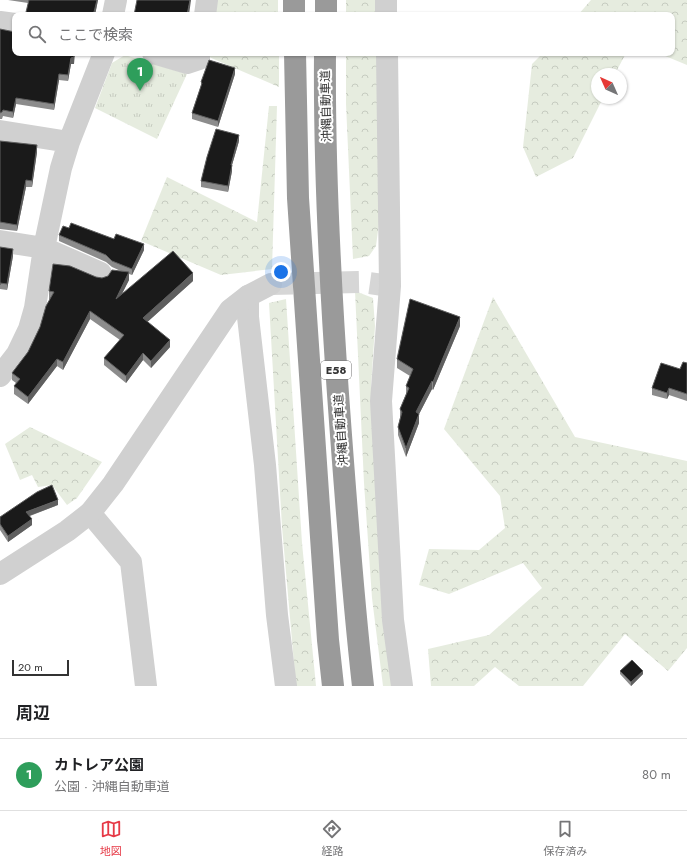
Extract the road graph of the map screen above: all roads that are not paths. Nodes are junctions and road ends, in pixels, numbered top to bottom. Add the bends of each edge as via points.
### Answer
1 (116, 0) edge
2 (207, 0) edge
3 (294, 0) edge
4 (326, 0) edge
5 (386, 0) edge
6 (114, 12) edge
7 (205, 12) edge
8 (294, 12) edge
9 (326, 12) edge
10 (386, 12) edge
11 (0, 22) edge
12 (12, 24) edge
13 (103, 56) edge
14 (164, 56) edge
15 (200, 56) edge
16 (295, 56) edge
17 (325, 56) edge
18 (387, 56) edge
19 (0, 131) edge
20 (69, 142) junction
21 (0, 241) edge
22 (44, 248) junction
23 (101, 273) dead end
24 (271, 284) tunnel mouth
25 (248, 296) junction
26 (9, 352) edge
27 (0, 376) edge
28 (90, 513) junction
29 (0, 574) edge
30 (146, 686) edge
31 (286, 686) edge
32 (333, 686) edge
33 (363, 686) edge
34 (402, 686) edge

1 - 6 street
2 - 7 street
3 - 8 highway
4 - 9 highway
5 - 10 street
11 - 12 street
13 - 20 street
14 - 15 street via 188,63 199,59
16 - 32 highway, E58 via 298,198
17 - 33 highway, 沖縄自動車道 / E58 via 333,316 344,485
18 - 34 street via 390,286 382,401 393,620
19 - 20 street
20 - 22 street via 59,175
21 - 22 street
22 - 23 street
22 - 26 street via 29,330
24 - 25 street
25 - 28 street via 230,310 113,484
25 - 31 street via 277,615
26 - 27 street
28 - 29 street
28 - 30 street via 131,562

